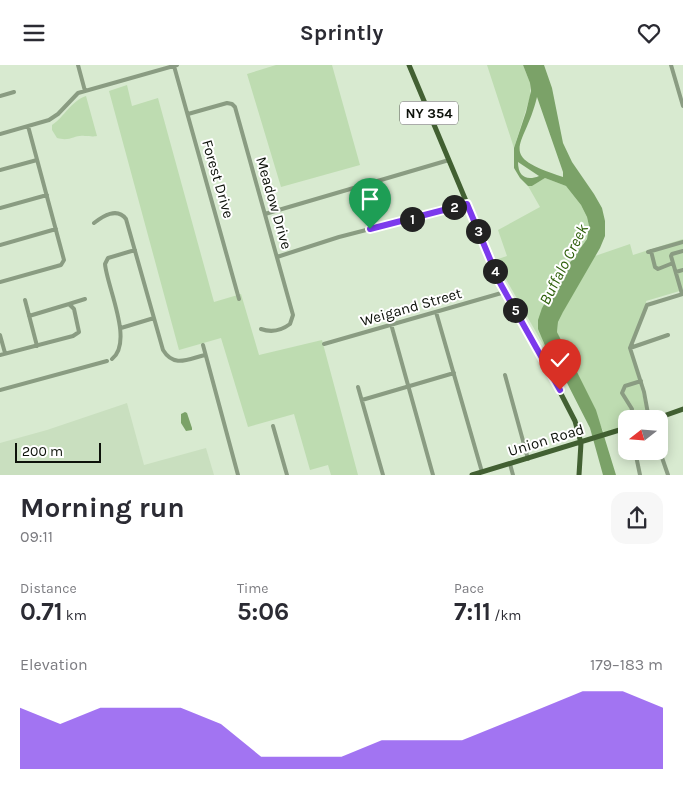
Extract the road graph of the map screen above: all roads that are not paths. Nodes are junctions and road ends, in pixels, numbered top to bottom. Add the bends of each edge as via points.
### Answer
1 (78, 65) edge
2 (176, 65) edge
3 (409, 65) edge
4 (671, 65) edge
5 (85, 91) junction
6 (14, 92) dead end
7 (0, 96) edge
8 (683, 106) edge
9 (188, 114) junction
10 (28, 126) junction
11 (0, 134) edge
12 (37, 160) junction
13 (449, 161) junction
14 (0, 170) edge
15 (47, 195) junction
16 (467, 204) junction
17 (0, 208) edge
18 (265, 214) junction
19 (94, 223) dead end
20 (56, 229) junction
21 (683, 242) edge
22 (0, 245) edge
23 (135, 250) junction
24 (683, 251) edge
25 (277, 257) junction
26 (673, 263) junction
27 (683, 270) edge
28 (676, 272) junction
29 (0, 281) edge
30 (505, 292) junction
31 (683, 294) edge
32 (84, 299) dead end
33 (239, 299) dead end
34 (25, 300) dead end
35 (70, 304) junction
36 (436, 312) junction
37 (29, 316) junction
38 (154, 318) junction
39 (392, 324) junction
40 (121, 328) junction
41 (261, 329) dead end
42 (0, 335) edge
43 (668, 335) dead end
44 (324, 344) dead end
45 (202, 345) dead end
46 (37, 346) junction
47 (630, 348) junction
48 (5, 353) junction
49 (0, 355) edge
50 (205, 355) junction
51 (112, 359) dead end
52 (107, 361) dead end
53 (454, 373) junction
54 (504, 375) dead end
55 (640, 381) junction
56 (408, 386) junction
57 (358, 387) dead end
58 (0, 390) edge
59 (362, 400) junction
60 (683, 409) edge
61 (632, 410) edge
62 (647, 410) edge
63 (668, 414) edge
64 (273, 426) dead end
65 (618, 431) edge
66 (584, 442) junction
67 (528, 459) junction
68 (636, 460) edge
69 (663, 460) edge
70 (510, 464) junction
71 (482, 472) junction
72 (238, 475) edge
73 (287, 475) edge
74 (383, 475) edge
75 (433, 475) edge
76 (472, 475) edge
77 (513, 475) edge
78 (580, 475) edge
79 (640, 475) edge
80 (668, 475) edge

1 - 5 street
2 - 5 street
2 - 9 street, Forest Drive
3 - 13 main road, NY 354
4 - 8 street
5 - 10 street via 74,96 58,114
6 - 7 street
9 - 18 street, Meadow Drive via 227,103 234,105
9 - 33 street, Forest Drive
10 - 11 street
10 - 12 street
12 - 14 street
12 - 15 street
13 - 16 main road, NY 354
13 - 18 street
15 - 17 street
15 - 20 street
16 - 25 street
16 - 30 main road, NY 354
18 - 25 street, Meadow Drive
19 - 23 street via 112,213 122,214
20 - 22 street
20 - 29 street via 64,260 61,265
21 - 26 street via 650,252 658,269
23 - 38 street
23 - 40 street via 108,258 105,264
24 - 26 street via 672,254
25 - 41 street, Meadow Drive via 293,315 290,325 285,328 276,331
26 - 28 street
27 - 28 street
28 - 31 street
30 - 36 street, Weigand Street
30 - 66 main road, NY 354 via 576,421
31 - 47 street via 647,305
32 - 35 street
34 - 37 street
35 - 37 street
35 - 46 street via 79,332
36 - 39 street, Weigand Street
36 - 53 street
37 - 46 street
38 - 40 street
38 - 50 street via 163,351 170,359 179,362
39 - 44 street, Weigand Street
39 - 56 street
40 - 51 street via 120,345
42 - 48 street
43 - 47 street
45 - 50 street
46 - 48 street
47 - 55 street
48 - 49 street
50 - 72 street
52 - 58 street
53 - 56 street
53 - 71 street
54 - 67 street
55 - 61 street via 625,386 622,393
55 - 62 street
56 - 59 street
56 - 75 street
57 - 59 street
59 - 74 street
60 - 63 main road
64 - 73 street
65 - 66 main road, Union Road
66 - 67 main road, Union Road
66 - 78 main road, NY 354
67 - 70 main road, Union Road
68 - 79 street
69 - 80 street
70 - 71 main road, Union Road
70 - 77 street
71 - 76 main road, Union Road

